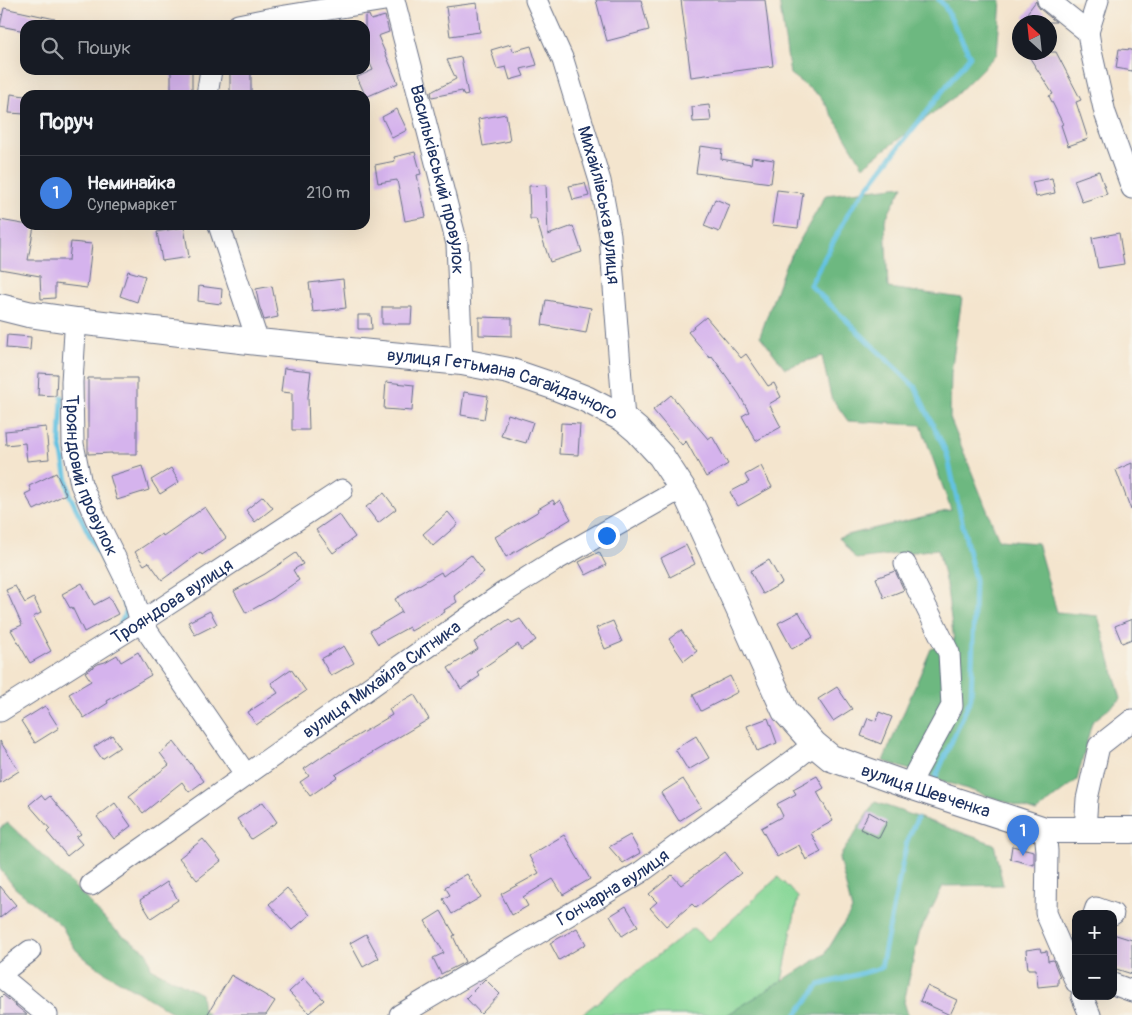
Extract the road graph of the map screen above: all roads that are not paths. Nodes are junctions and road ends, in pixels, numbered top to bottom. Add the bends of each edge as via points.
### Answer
1 (386, 0) edge
2 (394, 0) edge
3 (536, 0) edge
4 (1048, 0) edge
5 (1098, 0) edge
6 (263, 20) edge
7 (1088, 32) junction
8 (210, 75) edge
9 (208, 90) edge
10 (1132, 188) edge
11 (221, 230) edge
12 (0, 307) edge
13 (77, 321) junction
14 (258, 342) junction
15 (462, 362) junction
16 (624, 419) junction
17 (682, 488) junction
18 (342, 490) dead end
19 (905, 564) dead end
20 (140, 622) junction
21 (0, 711) edge
22 (1132, 720) edge
23 (814, 744) junction
24 (246, 775) junction
25 (910, 786) junction
26 (1046, 830) junction
27 (1085, 830) junction
28 (1132, 830) edge
29 (91, 885) dead end
30 (1117, 915) edge
31 (1132, 920) edge
32 (30, 951) dead end
33 (1072, 965) edge
34 (0, 975) edge
35 (1117, 985) edge
36 (1132, 991) edge
37 (1084, 1000) edge
38 (47, 1015) edge
39 (400, 1015) edge
40 (1090, 1015) edge

1 - 6 street
2 - 15 street, Васильківський провулок via 457,244
3 - 16 street, Михайлівська вулиця via 563,60 600,181 610,235
4 - 7 street
5 - 7 street
7 - 10 street via 1105,113
8 - 9 street
11 - 14 street
12 - 13 main road, вулиця Гетьмана Сагайдачного
13 - 14 main road, вулиця Гетьмана Сагайдачного
13 - 20 street, Трояндовий провулок via 72,382 73,444 81,484 132,592
14 - 15 main road, вулиця Гетьмана Сагайдачного
15 - 16 main road, вулиця Гетьмана Сагайдачного via 509,371 553,386
16 - 17 main road, вулиця Гетьмана Сагайдачного via 661,456
17 - 23 main road, вулиця Гетьмана Сагайдачного via 785,712
17 - 24 street, вулиця Михайла Ситника via 503,593
18 - 20 street, Трояндова вулиця
19 - 25 street via 949,653 952,706
20 - 21 street, Трояндова вулиця
20 - 24 street, Трояндовий провулок
22 - 27 street via 1099,746 1087,799
23 - 25 main road, вулиця Шевченка via 831,758
23 - 39 street, Гончарна вулиця via 641,872
24 - 29 street, вулиця Михайла Ситника
25 - 26 main road, вулиця Шевченка
26 - 27 main road, вулиця Шевченка
26 - 33 street via 1046,913
27 - 28 main road, вулиця Шевченка
30 - 31 street
32 - 34 street
34 - 38 street
35 - 36 street
37 - 40 street

